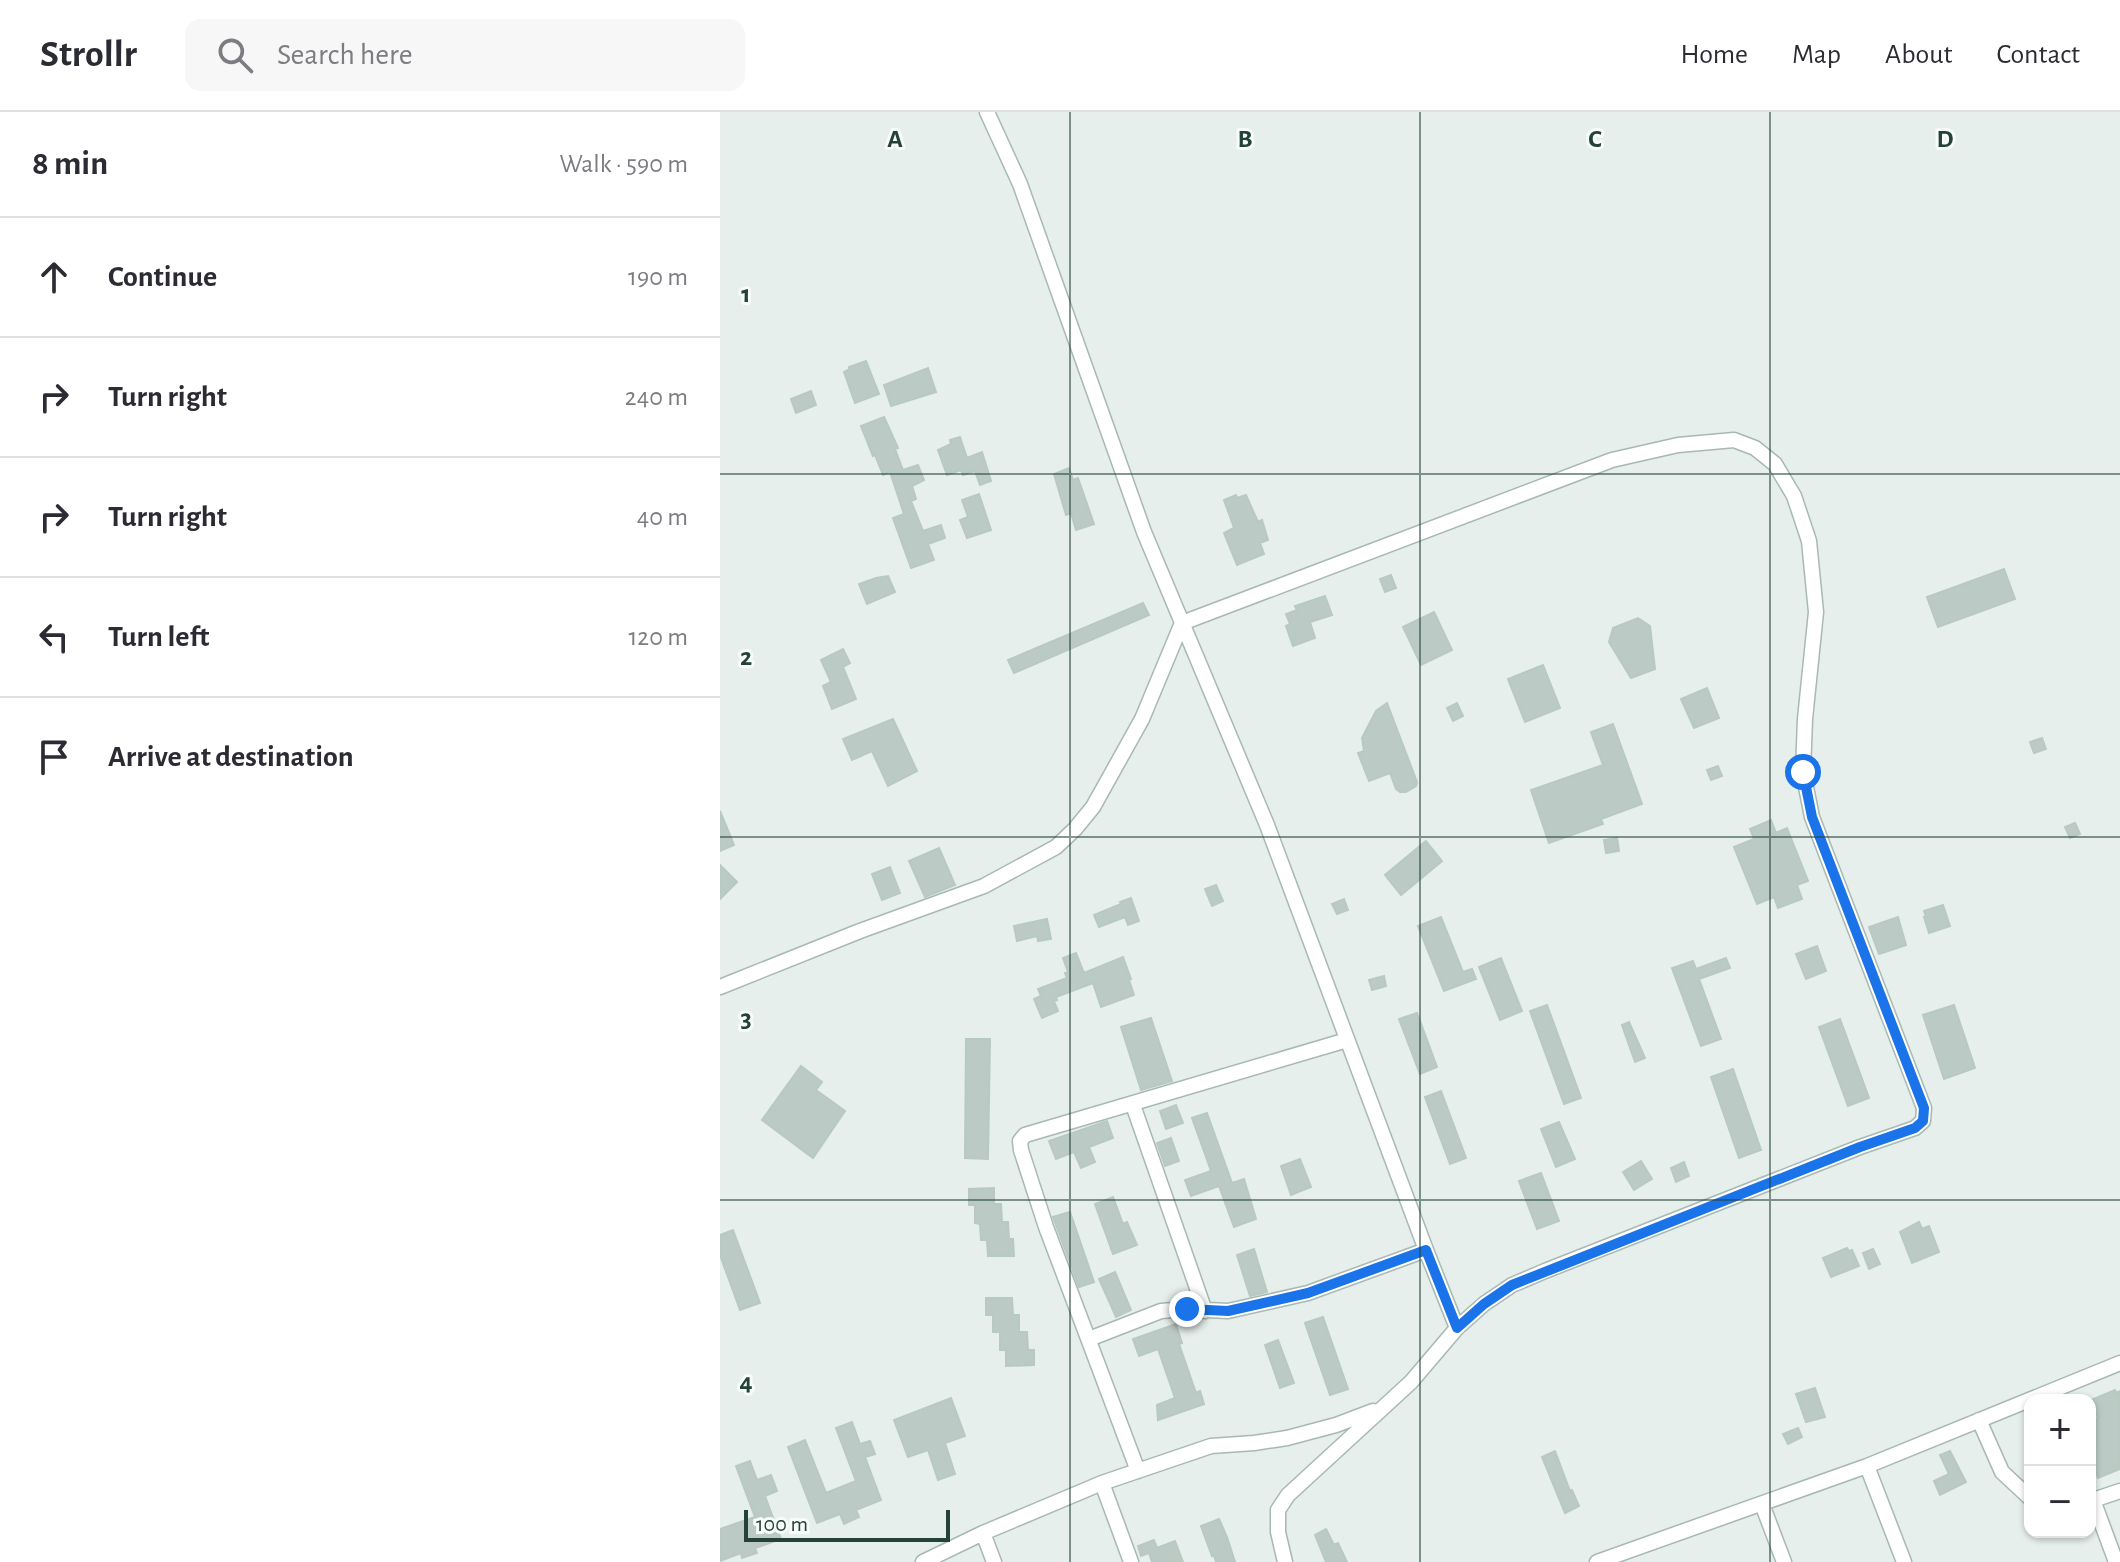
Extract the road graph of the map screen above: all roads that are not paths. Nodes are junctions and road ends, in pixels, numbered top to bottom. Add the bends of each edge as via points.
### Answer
1 (987, 112) edge
2 (1182, 623) junction
3 (720, 987) edge
4 (1347, 1040) junction
5 (1133, 1105) junction
6 (1426, 1250) junction
7 (1205, 1311) junction
8 (1457, 1328) junction
9 (1089, 1339) junction
10 (2120, 1363) edge
11 (1384, 1406) junction
12 (1979, 1420) junction
13 (1867, 1466) junction
14 (1138, 1471) junction
15 (1102, 1483) junction
16 (2120, 1491) edge
17 (2024, 1492) edge
18 (2096, 1499) edge
19 (1762, 1504) junction
20 (2096, 1513) edge
21 (983, 1533) junction
22 (923, 1562) edge
23 (994, 1562) edge
24 (1131, 1562) edge
25 (1285, 1562) edge
26 (1597, 1562) edge
27 (1784, 1562) edge
28 (1904, 1562) edge
29 (2116, 1562) edge

1 - 2 street via 1020,184 1144,532
2 - 3 street via 1142,719 1093,807 1056,847 984,886
2 - 4 street via 1267,825
2 - 8 street via 1612,460 1665,448 1734,440 1775,464 1794,496 1809,541 1816,612 1803,772 1812,817 1924,1108 1923,1121 1512,1285
4 - 5 street
4 - 6 street
5 - 7 street
5 - 9 street via 1025,1135 1020,1141
6 - 7 street via 1308,1293
6 - 8 street
7 - 9 street via 1161,1311
8 - 11 street
9 - 14 street
10 - 12 street
11 - 14 street via 1313,1431 1211,1446
11 - 25 street via 1278,1510
12 - 13 street
12 - 17 street via 2002,1472
13 - 19 street
13 - 28 street
14 - 15 street
15 - 21 street
15 - 24 street
16 - 18 street
19 - 26 street
19 - 27 street
20 - 29 street
21 - 22 street
21 - 23 street

